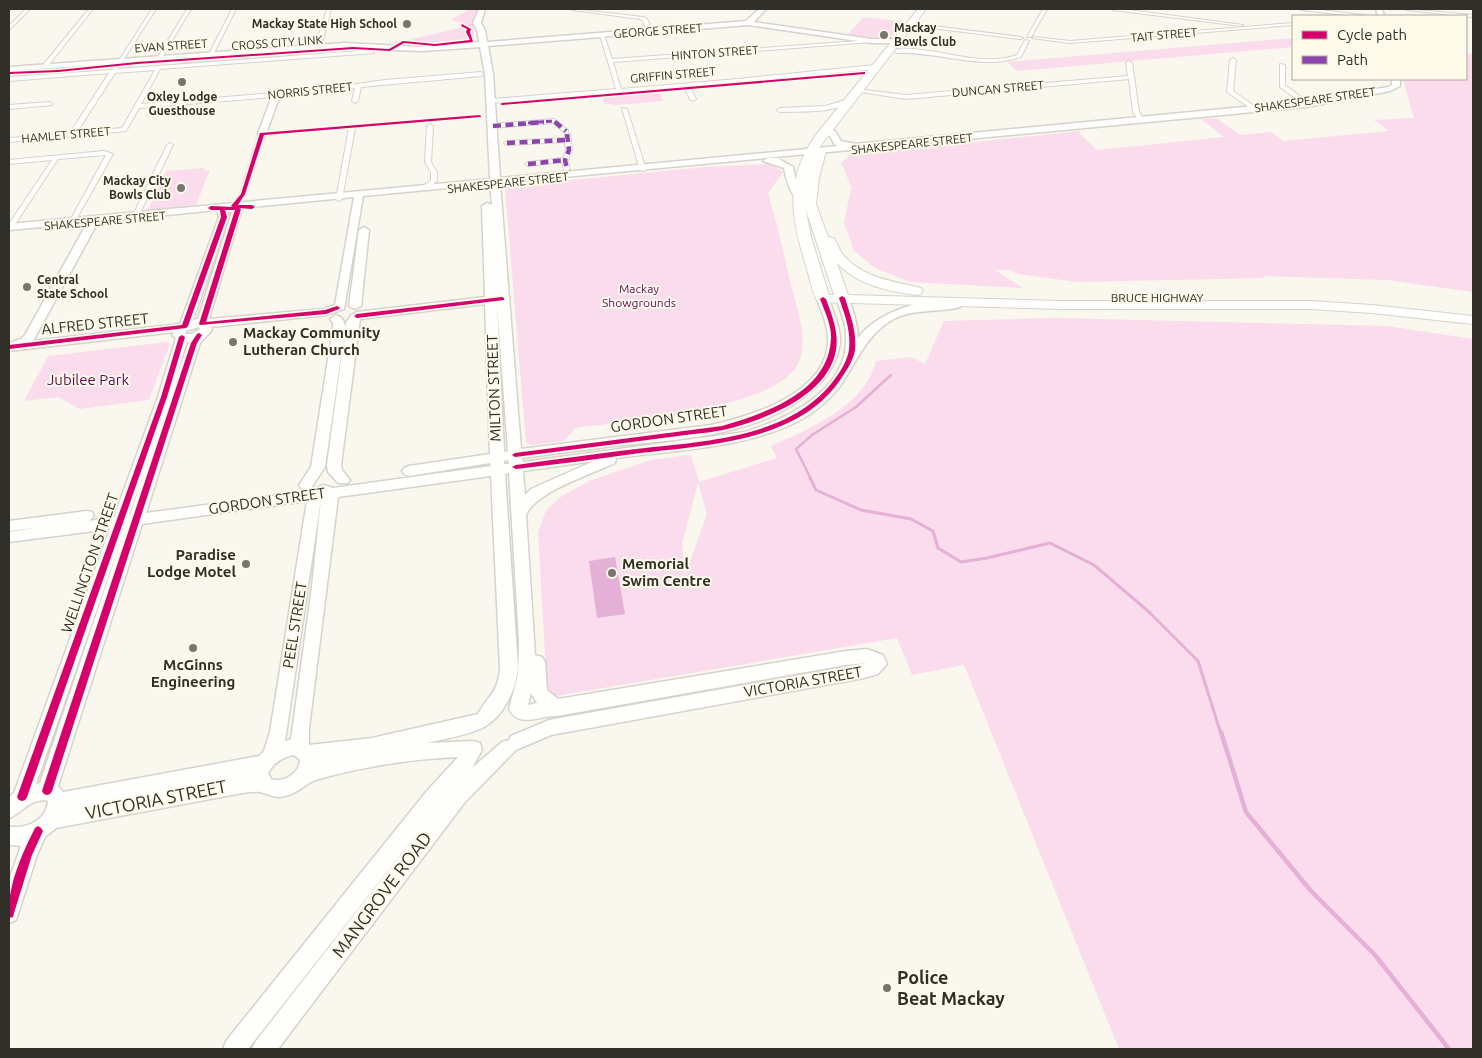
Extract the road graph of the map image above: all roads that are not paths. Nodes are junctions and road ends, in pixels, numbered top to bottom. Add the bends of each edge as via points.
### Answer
1 (28, 9) edge
2 (91, 9) edge
3 (154, 9) edge
4 (189, 9) edge
5 (234, 9) edge
6 (329, 9) edge
7 (482, 9) edge
8 (489, 9) edge
9 (573, 9) edge
10 (750, 9) edge
11 (922, 9) edge
12 (930, 9) edge
13 (1045, 9) edge
14 (1113, 9) edge
15 (1302, 9) edge
16 (1407, 9) edge
17 (762, 10) edge
18 (1336, 11) edge
19 (1460, 12) edge
20 (1361, 15) edge
21 (1473, 16) edge
22 (748, 23) junction
23 (1292, 24) edge
24 (917, 26) junction
25 (1254, 27) junction
26 (9, 30) edge
27 (482, 30) junction
28 (651, 32) junction
29 (602, 36) junction
30 (1030, 39) junction
31 (872, 41) junction
32 (483, 44) junction
33 (382, 46) joint
34 (897, 46) junction
35 (318, 50) junction
36 (372, 52) dead end
37 (210, 55) junction
38 (120, 60) junction
39 (1233, 60) dead end
40 (609, 61) junction
41 (159, 63) junction
42 (1129, 63) dead end
43 (1282, 65) dead end
44 (45, 66) junction
45 (9, 68) edge
46 (874, 69) junction
47 (113, 71) junction
48 (485, 74) junction
49 (1131, 77) junction
50 (9, 79) edge
51 (1396, 80) edge
52 (686, 85) junction
53 (358, 86) junction
54 (619, 91) junction
55 (864, 92) junction
56 (276, 95) junction
57 (693, 99) dead end
58 (355, 100) dead end
59 (849, 100) junction
60 (487, 101) junction
61 (50, 104) dead end
62 (1307, 104) junction
63 (138, 106) junction
64 (9, 107) edge
65 (821, 107) junction
66 (624, 109) dead end
67 (1255, 109) junction
68 (780, 110) dead end
69 (837, 115) junction
70 (1141, 120) junction
71 (430, 126) dead end
72 (493, 126) junction
73 (352, 128) dead end
74 (1008, 132) junction
75 (832, 133) junction
76 (262, 134) joint
77 (72, 135) junction
78 (567, 135) junction
79 (9, 140) edge
80 (507, 143) dead end
81 (170, 145) dead end
82 (866, 145) junction
83 (815, 150) junction
84 (766, 156) junction
85 (56, 158) junction
86 (565, 160) junction
87 (9, 162) edge
88 (528, 164) dead end
89 (716, 164) junction
90 (642, 168) junction
91 (568, 174) junction
92 (434, 180) junction
93 (490, 183) junction
94 (443, 186) junction
95 (424, 188) junction
96 (812, 190) junction
97 (242, 194) junction
98 (797, 194) junction
99 (340, 197) junction
100 (362, 199) junction
101 (233, 209) junction
102 (135, 217) junction
103 (72, 223) junction
104 (97, 223) junction
105 (9, 228) edge
106 (934, 293) junction
107 (841, 295) junction
108 (496, 296) junction
109 (822, 296) junction
110 (1061, 305) junction
111 (356, 311) junction
112 (337, 313) junction
113 (1473, 313) edge
114 (1473, 320) edge
115 (202, 329) junction
116 (183, 332) junction
117 (46, 343) junction
118 (11, 349) edge
119 (847, 366) junction
120 (344, 386) junction
121 (330, 387) junction
122 (339, 424) junction
123 (324, 426) junction
124 (677, 446) junction
125 (516, 461) junction
126 (497, 463) junction
127 (343, 480) junction
128 (284, 488) junction
129 (317, 491) junction
130 (139, 514) junction
131 (121, 516) junction
132 (519, 516) junction
133 (9, 526) edge
134 (9, 537) edge
135 (526, 627) junction
136 (557, 708) junction
137 (520, 711) junction
138 (483, 718) junction
139 (513, 745) junction
140 (473, 749) junction
141 (304, 751) junction
142 (268, 759) junction
143 (304, 776) junction
144 (262, 783) junction
145 (53, 797) junction
146 (12, 806) edge
147 (44, 826) junction
148 (9, 836) edge
149 (9, 913) edge
150 (234, 1049) edge
151 (264, 1049) edge

1 - 26 street
2 - 44 street
3 - 38 street
4 - 41 street
5 - 37 street
6 - 35 street
7 - 27 street, MILTON STREET via 477,23
8 - 27 street, MILTON STREET
9 - 28 street via 641,18
10 - 17 street
11 - 34 highway
12 - 24 highway
13 - 30 street
14 - 25 street
15 - 18 street
16 - 19 street
17 - 22 street
18 - 20 street
19 - 21 street
22 - 28 street, GEORGE STREET
22 - 31 street, GEORGE STREET
23 - 25 street, TAIT STREET
24 - 30 street
24 - 34 highway
25 - 30 street, TAIT STREET via 1070,42
27 - 32 street, MILTON STREET
28 - 29 street, GEORGE STREET
29 - 32 street, GEORGE STREET
29 - 40 street
30 - 34 street via 1020,56 1012,59 979,60
31 - 34 street, GEORGE STREET
31 - 40 street, HINTON STREET
32 - 33 street, GEORGE STREET via 423,49
32 - 48 street, MILTON STREET via 484,54 480,60
33 - 35 street, EVAN STREET via 335,46
34 - 46 highway
34 - 55 highway
35 - 36 street
35 - 37 street, EVAN STREET
35 - 41 street via 311,56
37 - 41 street, EVAN STREET
38 - 41 street, EVAN STREET
38 - 44 street, EVAN STREET
38 - 47 street
39 - 67 street via 1230,92
40 - 54 street
41 - 47 street
41 - 63 street
42 - 49 street
43 - 62 street via 1282,86
44 - 45 street, EVAN STREET
46 - 52 street, GRIFFIN STREET
46 - 59 highway
47 - 50 street
47 - 77 street
48 - 53 street, NORRIS STREET
48 - 60 street, MILTON STREET
49 - 55 street, DUNCAN STREET via 906,96
49 - 70 street via 1136,114
51 - 62 street, SHAKESPEARE STREET via 1396,86 1384,91
52 - 54 street, GRIFFIN STREET
52 - 57 street
53 - 56 street, NORRIS STREET
53 - 58 street
54 - 60 street, GRIFFIN STREET
55 - 75 highway
56 - 63 street, NORRIS STREET
56 - 76 street, WELLINGTON STREET
59 - 65 street
59 - 69 highway
60 - 72 street, MILTON STREET
60 - 93 street, MILTON STREET
61 - 64 street
62 - 67 street, SHAKESPEARE STREET
63 - 77 street, HAMLET STREET via 124,130
65 - 68 street
65 - 69 street via 834,110
66 - 90 street
67 - 70 street, SHAKESPEARE STREET
69 - 83 highway
70 - 74 street, SHAKESPEARE STREET
71 - 92 street via 428,162 434,172
72 - 78 street via 554,121
72 - 93 street, MILTON STREET
73 - 99 street
74 - 82 street, SHAKESPEARE STREET
74 - 83 street, SHAKESPEARE STREET
75 - 82 street via 838,143
75 - 83 highway
76 - 97 street, WELLINGTON STREET
77 - 79 street, HAMLET STREET
78 - 80 street
78 - 86 street via 570,150
81 - 102 street
82 - 83 street, SHAKESPEARE STREET
83 - 84 street, SHAKESPEARE STREET
83 - 84 street via 797,149
83 - 89 street, SHAKESPEARE STREET
83 - 96 highway
83 - 98 highway via 801,172
84 - 90 street, SHAKESPEARE STREET
85 - 87 street
85 - 103 street via 110,154
85 - 105 street
86 - 88 street
86 - 91 street
89 - 90 street, SHAKESPEARE STREET
89 - 98 street via 771,161 785,164 790,169
90 - 91 street, SHAKESPEARE STREET
90 - 93 street, SHAKESPEARE STREET
91 - 93 street, SHAKESPEARE STREET
92 - 94 street
92 - 95 street
93 - 94 street, SHAKESPEARE STREET
93 - 100 street, SHAKESPEARE STREET
93 - 108 street, MILTON STREET
94 - 95 street, SHAKESPEARE STREET
95 - 100 street, SHAKESPEARE STREET
96 - 106 highway via 831,246 844,263 878,282
96 - 107 highway via 810,204
97 - 101 street, WELLINGTON STREET
97 - 101 street via 244,202
98 - 109 highway via 802,225
99 - 100 street, SHAKESPEARE STREET
99 - 101 street, SHAKESPEARE STREET
100 - 111 street
100 - 112 street, PEEL STREET
101 - 102 street, SHAKESPEARE STREET
101 - 115 street, WELLINGTON STREET
101 - 116 street, WELLINGTON STREET
102 - 104 street, SHAKESPEARE STREET
103 - 104 street, SHAKESPEARE STREET
103 - 105 street, SHAKESPEARE STREET
104 - 117 street via 42,336
104 - 118 street via 30,336
106 - 107 highway, BRUCE HIGHWAY
106 - 113 highway, BRUCE HIGHWAY via 1341,300
107 - 109 highway, BRUCE HIGHWAY
107 - 110 highway, BRUCE HIGHWAY
107 - 119 street, GORDON STREET via 852,331
108 - 111 street
108 - 125 street, MILTON STREET
108 - 126 street, MILTON STREET
109 - 125 street, GORDON STREET via 834,337 832,352 825,368 810,387 785,406 722,428
110 - 114 highway, BRUCE HIGHWAY via 1311,306
110 - 119 street via 939,305 909,310 888,318 871,330
111 - 112 street
111 - 120 street
112 - 115 street
112 - 121 street, PEEL STREET via 339,328
115 - 116 street
115 - 130 street, WELLINGTON STREET via 194,342
116 - 117 street, ALFRED STREET
116 - 118 street, ALFRED STREET
116 - 131 street, WELLINGTON STREET via 164,397
117 - 118 street, ALFRED STREET
119 - 124 street, GORDON STREET via 819,402 789,420 746,436
120 - 121 street
120 - 122 street
121 - 123 street, PEEL STREET
122 - 123 street
122 - 127 street via 334,465 337,475
123 - 129 street, PEEL STREET
124 - 125 street, GORDON STREET
124 - 132 street via 604,462 536,493 523,505
125 - 126 street, GORDON STREET
125 - 132 street, MILTON STREET
126 - 127 street, GORDON STREET
126 - 129 street, GORDON STREET
126 - 138 street, MILTON STREET via 508,682 504,693
127 - 129 street, GORDON STREET
128 - 129 street, GORDON STREET
128 - 129 street via 292,491 317,488
128 - 130 street, GORDON STREET
129 - 130 street, GORDON STREET
129 - 141 street, PEEL STREET via 320,587 300,728
129 - 142 street, PEEL STREET via 279,732
130 - 131 street, GORDON STREET
130 - 145 street, WELLINGTON STREET
131 - 133 street, GORDON STREET
131 - 134 street, GORDON STREET
131 - 146 street, WELLINGTON STREET
132 - 135 street, MILTON STREET
135 - 136 street via 535,650 539,695
135 - 137 street, MILTON STREET via 528,670
136 - 137 street, VICTORIA STREET
136 - 139 street, VICTORIA STREET via 846,658 873,658 878,664 864,671 549,728
137 - 138 street via 498,709
137 - 139 street via 524,732
138 - 140 street via 471,735
138 - 141 street via 436,733 330,752
139 - 140 street via 490,753
139 - 151 street, MANGROVE ROAD via 485,767 458,796
140 - 143 street via 432,750 340,765
140 - 150 street, MANGROVE ROAD via 461,769 433,798
141 - 142 street via 287,748
141 - 143 street via 310,764
142 - 144 street via 260,774
142 - 145 street, VICTORIA STREET
143 - 144 street via 295,784 280,789
144 - 147 street, VICTORIA STREET via 237,785
145 - 146 street, VICTORIA STREET via 31,793
145 - 147 street, WELLINGTON STREET via 55,814
147 - 148 street, VICTORIA STREET via 22,837
147 - 149 street via 27,854

